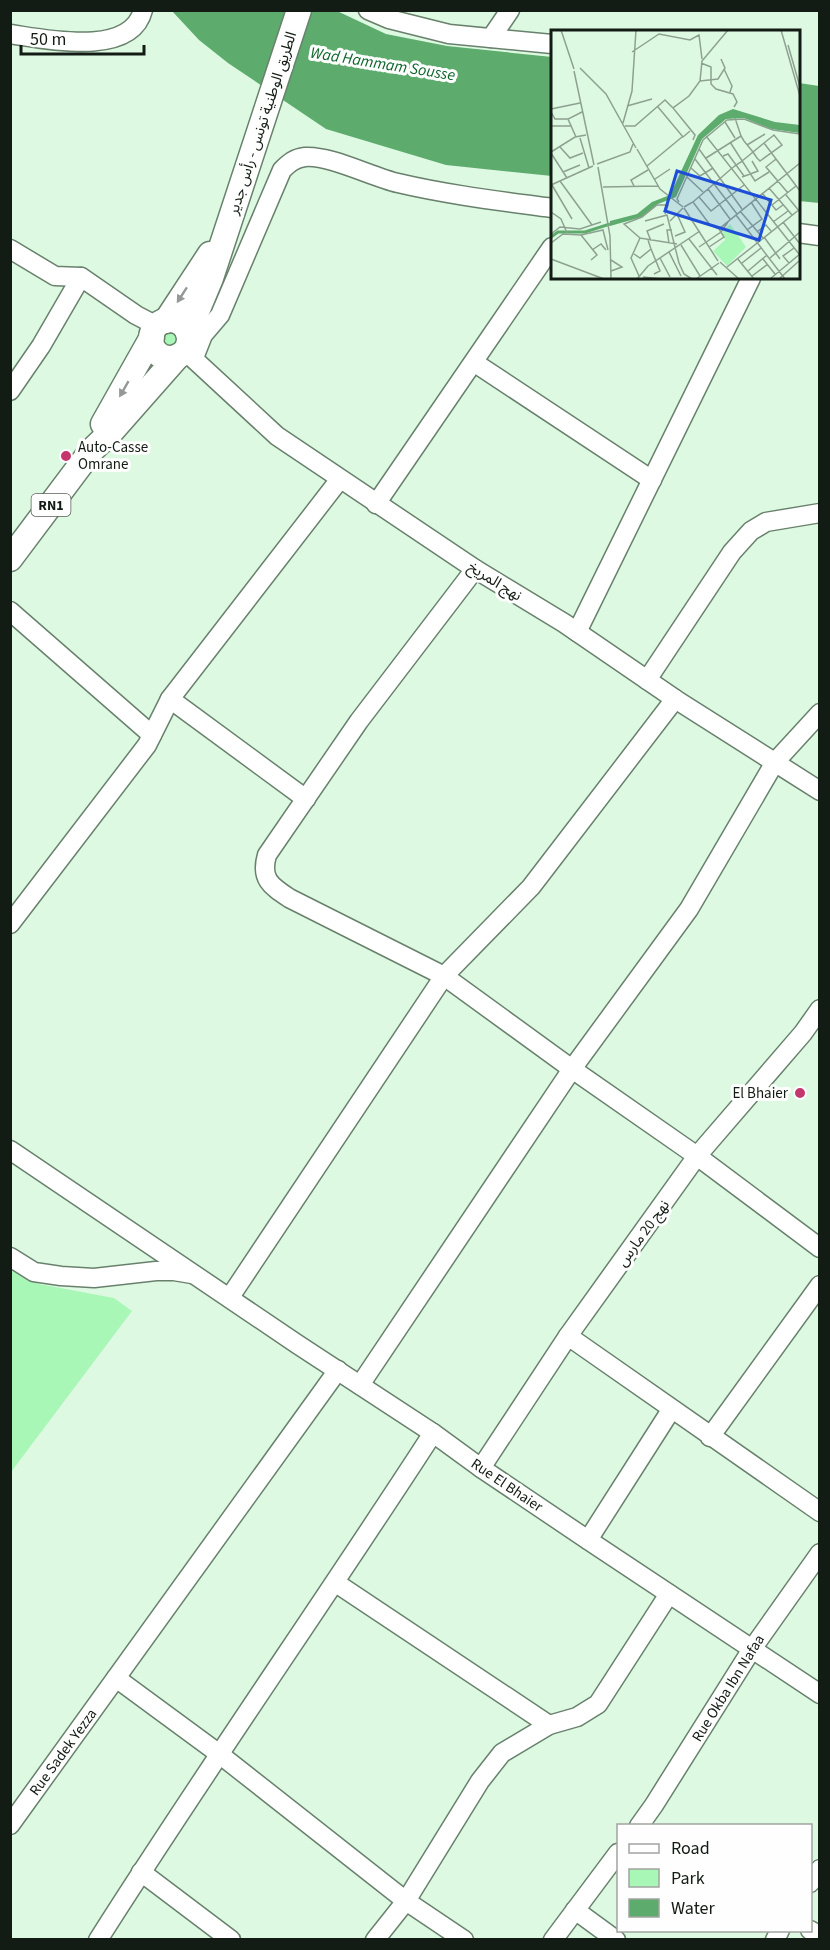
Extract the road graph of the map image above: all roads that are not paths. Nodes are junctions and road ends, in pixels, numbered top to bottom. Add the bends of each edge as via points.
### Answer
1 (143, 10) edge
2 (299, 10) edge
3 (368, 10) edge
4 (510, 10) edge
5 (10, 34) edge
6 (491, 38) junction
7 (551, 44) edge
8 (551, 208) edge
9 (800, 233) edge
10 (225, 236) junction
11 (819, 236) edge
12 (551, 248) edge
13 (11, 249) edge
14 (81, 277) junction
15 (751, 279) edge
16 (158, 328) junction
17 (186, 350) junction
18 (474, 363) junction
19 (10, 391) edge
20 (91, 451) junction
21 (340, 479) junction
22 (652, 480) junction
23 (376, 504) junction
24 (819, 513) edge
25 (13, 551) edge
26 (476, 569) junction
27 (10, 611) edge
28 (577, 632) junction
29 (647, 680) junction
30 (170, 699) junction
31 (675, 699) junction
32 (819, 713) edge
33 (152, 735) junction
34 (775, 762) junction
35 (819, 791) edge
36 (306, 799) junction
37 (10, 924) edge
38 (444, 976) junction
39 (819, 1009) edge
40 (572, 1069) junction
41 (10, 1150) edge
42 (697, 1156) junction
43 (819, 1248) edge
44 (10, 1257) edge
45 (197, 1275) junction
46 (819, 1285) edge
47 (230, 1298) junction
48 (568, 1336) junction
49 (338, 1370) junction
50 (360, 1385) junction
51 (671, 1410) junction
52 (433, 1432) junction
53 (710, 1437) junction
54 (481, 1468) junction
55 (819, 1512) edge
56 (588, 1540) junction
57 (819, 1552) edge
58 (336, 1583) junction
59 (669, 1594) junction
60 (752, 1649) junction
61 (116, 1678) junction
62 (819, 1694) edge
63 (549, 1725) junction
64 (218, 1753) junction
65 (640, 1824) edge
66 (10, 1825) edge
67 (617, 1854) edge
68 (141, 1872) junction
69 (406, 1901) junction
70 (575, 1910) junction
71 (98, 1940) edge
72 (231, 1940) edge
73 (375, 1940) edge
74 (464, 1940) edge
75 (553, 1940) edge
76 (616, 1940) edge

1 - 5 street via 132,29 107,39 73,44
2 - 10 main road, الطريق الوطنية تونس - رأس جدير / RN1
3 - 6 street via 449,34
4 - 6 street
6 - 7 street
8 - 17 street via 395,183 307,157 292,160 282,170 220,315
9 - 11 street
10 -> 16 main road, الطريق الوطنية تونس - رأس جدير / RN1
10 - 17 main road, الطريق الوطنية تونس - رأس جدير / RN1
12 - 18 street
13 - 14 street via 55,276
14 - 16 street
14 - 19 street
15 - 22 street
16 - 17 main road via 182,324
16 - 17 main road via 154,348 162,356 167,358
16 -> 20 main road, الطريق الوطنية تونس - رأس جدير / RN1
17 - 20 main road, الطريق الوطنية تونس - رأس جدير / RN1
17 - 21 street, نهج المريخ via 277,436
18 - 22 street
18 - 23 street
20 - 25 main road, الطريق الوطنية تونس - رأس جدير / RN1
21 - 23 street, نهج المريخ
21 - 30 street
22 - 28 street
23 - 26 street, نهج المريخ
24 - 29 street via 766,522 751,531 732,552
26 - 28 street, نهج المريخ
26 - 36 street via 359,721
27 - 33 street
28 - 29 street, نهج المريخ
29 - 31 street, نهج المريخ
30 - 33 street
30 - 36 street
31 - 34 street, نهج المريخ
31 - 38 street via 531,887
32 - 34 street
33 - 37 street
34 - 35 street, نهج المريخ
34 - 40 street via 689,909
36 - 38 street via 267,855 265,877 270,884 289,898
38 - 40 street
38 - 47 street
39 - 42 street, نهج 20 مارس via 803,1033
40 - 42 street
40 - 50 street
41 - 45 street, Rue El Bhaier
42 - 43 street
42 - 48 street, نهج 20 مارس
44 - 45 street via 34,1272 61,1276 94,1278 174,1270
45 - 47 street, Rue El Bhaier
46 - 53 street
47 - 49 street, Rue El Bhaier
48 - 51 street
48 - 54 street, نهج 20 مارس
49 - 50 street, Rue El Bhaier
49 - 61 street, Rue Sadek Yezza
50 - 52 street, Rue El Bhaier
51 - 53 street
51 - 56 street
52 - 54 street, Rue El Bhaier
52 - 58 street
53 - 55 street
54 - 56 street, Rue El Bhaier
56 - 59 street, Rue El Bhaier
57 - 60 street, Rue Okba Ibn Nafaa
58 - 63 street
58 - 64 street
59 - 60 street, Rue El Bhaier
59 - 63 street via 598,1704 577,1718
60 - 62 street, Rue El Bhaier
60 - 65 street, Rue Okba Ibn Nafaa
61 - 64 street
61 - 66 street, Rue Sadek Yezza
63 - 69 street via 502,1753 480,1781
64 - 68 street
64 - 69 street
67 - 70 street
68 - 71 street
68 - 72 street
69 - 73 street
69 - 74 street
70 - 75 street
70 - 76 street

